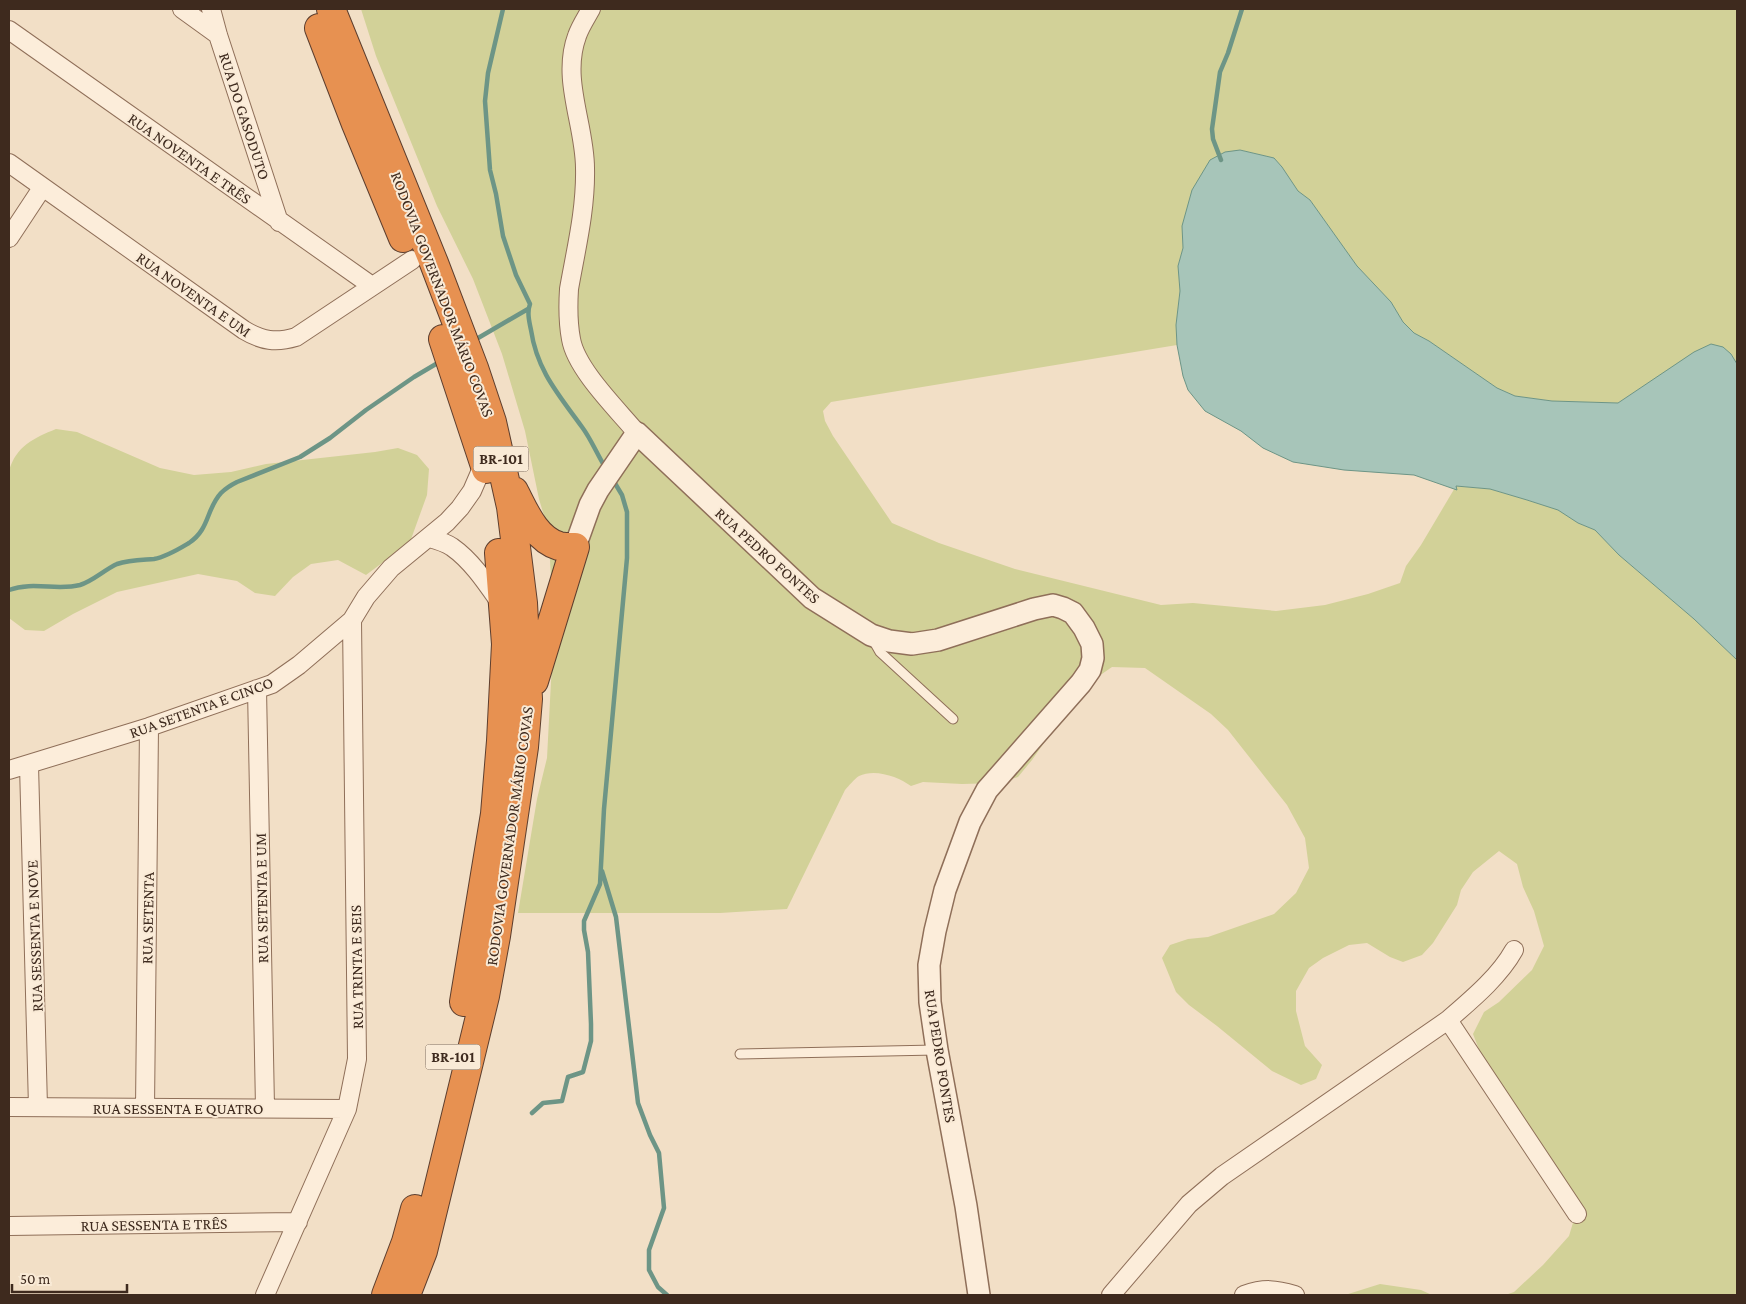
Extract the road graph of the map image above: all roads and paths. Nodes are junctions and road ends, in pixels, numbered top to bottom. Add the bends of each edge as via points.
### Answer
1 (182, 9) edge
2 (212, 9) edge
3 (312, 9) edge
4 (331, 9) edge
5 (591, 9) edge
6 (9, 30) edge
7 (218, 35) junction
8 (9, 163) edge
9 (42, 188) junction
10 (279, 222) junction
11 (9, 238) edge
12 (412, 260) junction
13 (372, 286) junction
14 (637, 433) junction
15 (494, 467) junction
16 (430, 538) junction
17 (575, 547) junction
18 (503, 606) junction
19 (352, 620) junction
20 (871, 635) junction
21 (257, 689) junction
22 (528, 700) junction
23 (953, 719) dead end
24 (149, 727) junction
25 (29, 765) junction
26 (9, 770) edge
27 (1514, 950) dead end
28 (1448, 1020) junction
29 (937, 1050) junction
30 (740, 1054) dead end
31 (9, 1107) edge
32 (38, 1107) junction
33 (145, 1108) junction
34 (265, 1108) junction
35 (347, 1108) junction
36 (1578, 1214) dead end
37 (298, 1222) junction
38 (9, 1226) edge
39 (265, 1295) edge
40 (386, 1295) edge
41 (406, 1295) edge
42 (979, 1295) edge
43 (1111, 1295) edge
44 (1244, 1295) edge
45 (1295, 1295) edge

1 - 7 street
2 - 7 street, RUA DO GASODUTO
3 - 12 highway, RODOVIA GOVERNADOR MÁRIO COVAS / BR-101
4 - 15 highway, RODOVIA GOVERNADOR MÁRIO COVAS / BR-101 via 474,368 492,422
5 - 14 street, RUA PEDRO FONTES via 577,36 573,55 574,90 585,174 583,214 569,289 571,340 588,374
6 - 10 street, RUA NOVENTA E TRÊS
7 - 10 street, RUA DO GASODUTO
8 - 9 street, RUA NOVENTA E UM
9 - 11 street
9 - 13 street, RUA NOVENTA E UM via 255,337 268,341 296,337
10 - 13 street, RUA NOVENTA E TRÊS
12 - 13 street, RUA NOVENTA E UM
12 - 15 highway, RODOVIA GOVERNADOR MÁRIO COVAS / BR-101
14 - 17 street via 598,490
14 - 20 street, RUA PEDRO FONTES via 812,598
15 - 16 street, RUA SETENTA E CINCO
15 - 17 highway via 545,539 558,546
15 - 18 highway, RODOVIA GOVERNADOR MÁRIO COVAS / BR-101
15 - 22 highway, RODOVIA GOVERNADOR MÁRIO COVAS / BR-101 via 511,507 523,603
16 - 18 street via 451,546 481,576
16 - 19 street, RUA SETENTA E CINCO via 391,568 366,597
17 - 22 highway
18 - 40 highway, RODOVIA GOVERNADOR MÁRIO COVAS / BR-101 via 505,654 495,814 468,982 442,1116 406,1242
19 - 21 street, RUA SETENTA E CINCO via 286,675
19 - 35 street, RUA TRINTA E SEIS via 358,1039
20 - 23 lane via 880,652
20 - 29 street, RUA PEDRO FONTES via 912,644 938,640 1034,608 1053,605 1072,613 1092,644 1090,670 986,790 970,822 945,890 929,965
21 - 24 street, RUA SETENTA E CINCO
21 - 34 street, RUA SETENTA E UM
22 - 41 highway, RODOVIA GOVERNADOR MÁRIO COVAS / BR-101 via 522,766 485,996 423,1251
24 - 25 street, RUA SETENTA E CINCO
24 - 33 street, RUA SETENTA
25 - 26 street, RUA SETENTA E CINCO
25 - 32 street, RUA SESSENTA E NOVE
27 - 28 street via 1506,964
28 - 36 street
28 - 43 street via 1222,1176 1189,1204
29 - 30 lane
29 - 42 street, RUA PEDRO FONTES
31 - 32 street, RUA SESSENTA E QUATRO
32 - 33 street, RUA SESSENTA E QUATRO
33 - 34 street, RUA SESSENTA E QUATRO
34 - 35 street, RUA SESSENTA E QUATRO
35 - 37 street, RUA TRINTA E SEIS
37 - 38 street, RUA SESSENTA E TRÊS
37 - 39 street, RUA TRINTA E SEIS
44 - 45 street via 1266,1290

